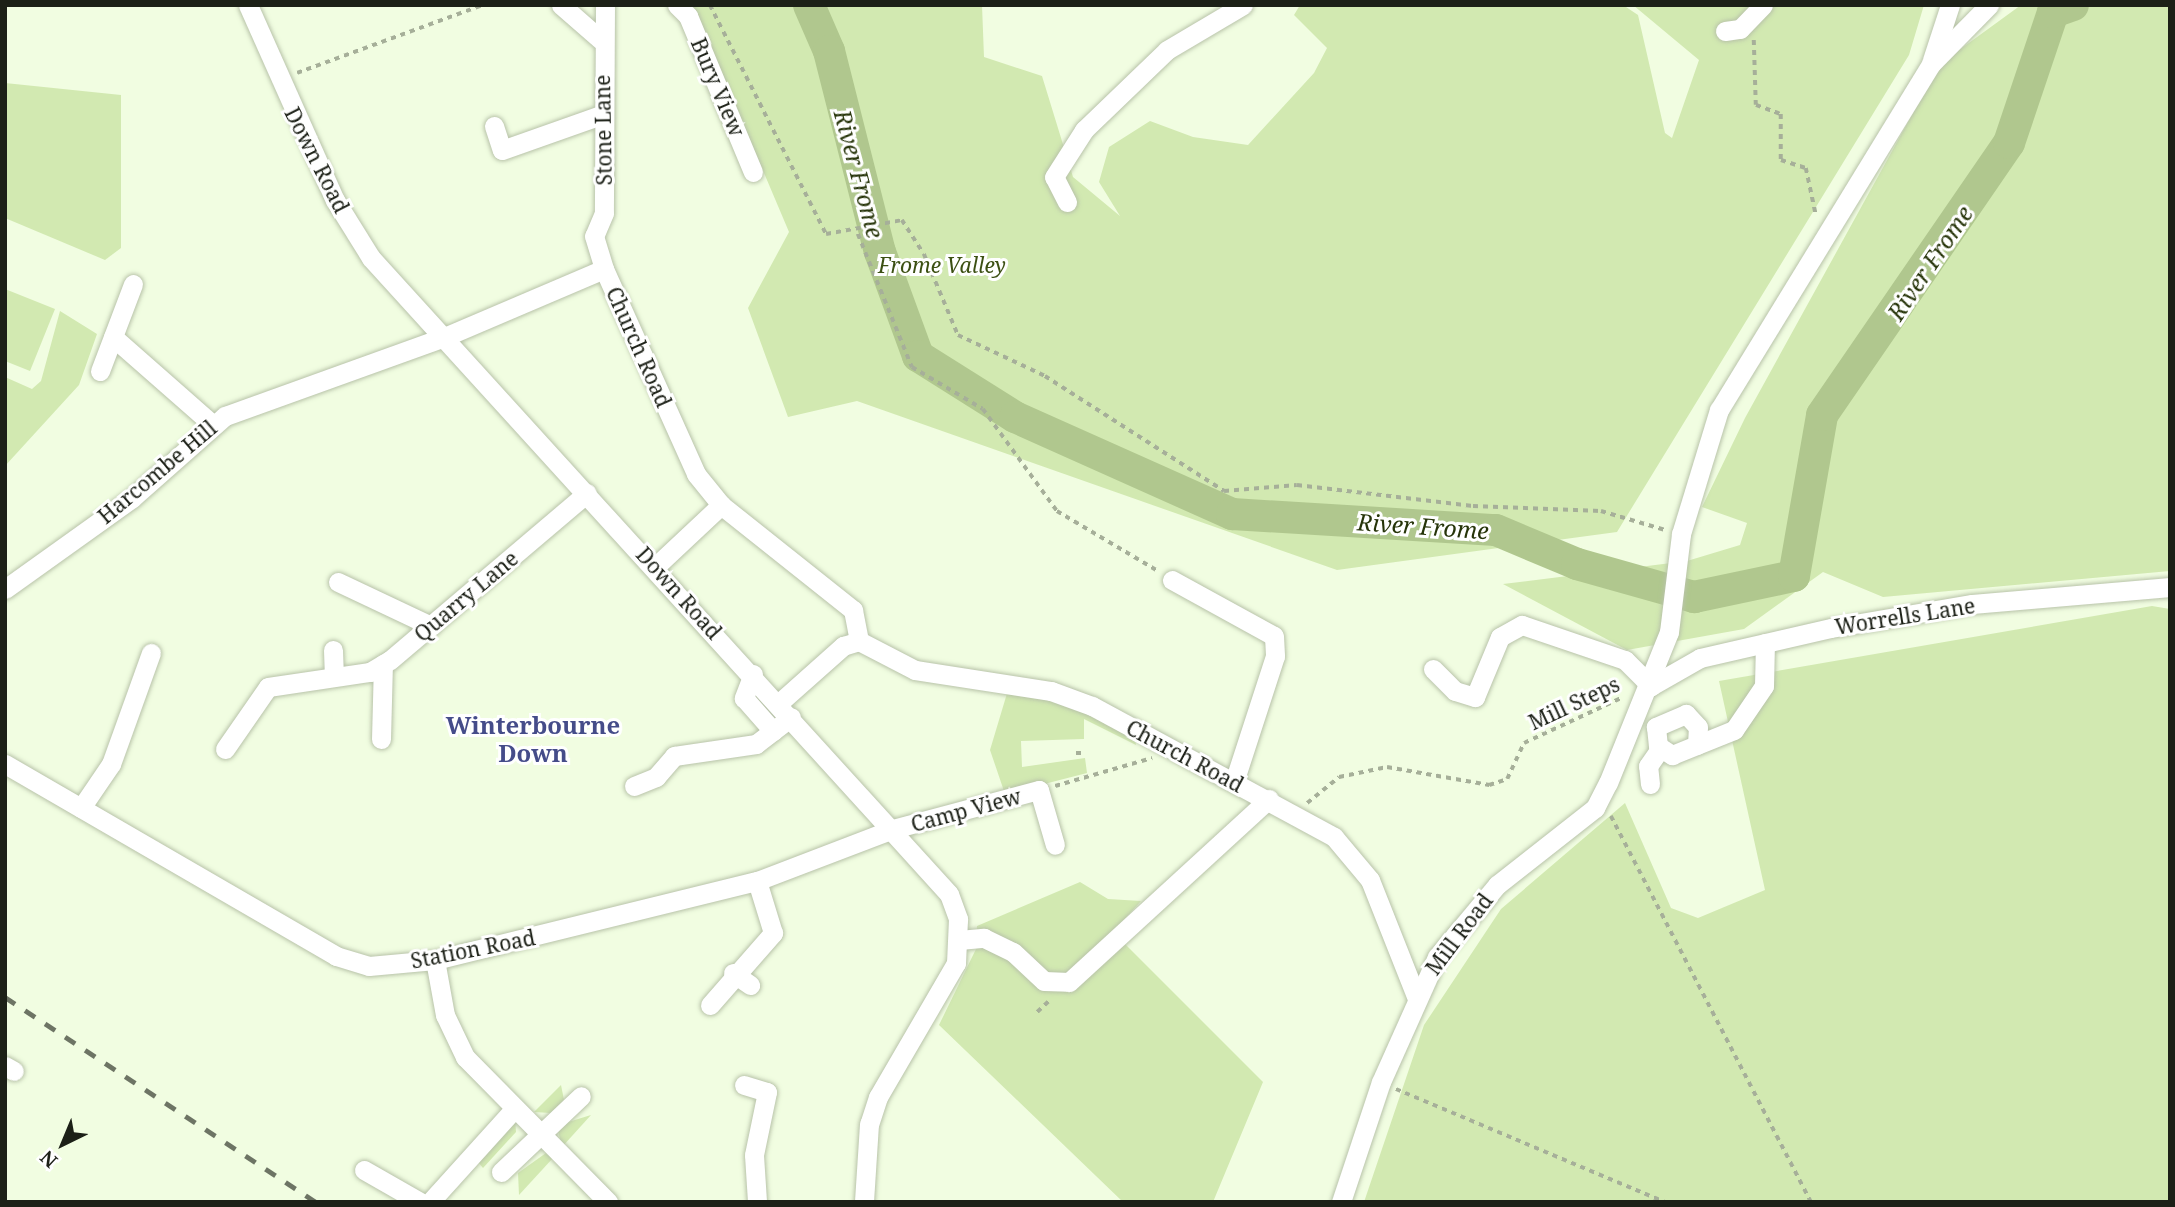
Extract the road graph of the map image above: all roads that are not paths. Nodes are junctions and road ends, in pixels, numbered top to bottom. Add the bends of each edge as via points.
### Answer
1 (248, 5) edge
2 (561, 5) edge
3 (605, 5) edge
4 (677, 5) edge
5 (1243, 5) edge
6 (1950, 5) edge
7 (1989, 5) edge
8 (1757, 11) edge
9 (1725, 31) dead end
10 (601, 40) junction
11 (1931, 64) junction
12 (601, 115) junction
13 (494, 126) dead end
14 (753, 172) dead end
15 (1067, 202) dead end
16 (604, 269) junction
17 (133, 284) dead end
18 (113, 337) junction
19 (442, 338) junction
20 (100, 371) dead end
21 (212, 424) junction
22 (587, 493) junction
23 (721, 505) junction
24 (654, 567) junction
25 (1172, 580) road end
26 (338, 582) dead end
27 (2170, 587) edge
28 (5, 589) edge
29 (431, 626) junction
30 (859, 641) junction
31 (1765, 643) junction
32 (333, 650) dead end
33 (151, 653) dead end
34 (383, 664) junction
35 (1433, 669) dead end
36 (752, 674) junction
37 (334, 676) junction
38 (1651, 686) junction
39 (1639, 705) junction
40 (785, 710) junction
41 (1656, 727) junction
42 (773, 731) junction
43 (381, 739) dead end
44 (1697, 745) junction
45 (225, 749) dead end
46 (1660, 749) junction
47 (5, 764) edge
48 (1234, 782) junction
49 (1650, 784) dead end
50 (634, 786) dead end
51 (1269, 799) junction
52 (82, 808) junction
53 (893, 830) junction
54 (1055, 845) dead end
55 (757, 881) junction
56 (959, 940) junction
57 (435, 960) junction
58 (733, 973) junction
59 (750, 985) dead end
60 (1416, 996) junction
61 (710, 1005) dead end
62 (744, 1085) dead end
63 (580, 1096) dead end
64 (514, 1110) junction
65 (539, 1135) junction
66 (364, 1170) dead end
67 (501, 1172) dead end
68 (420, 1202) edge
69 (430, 1202) edge
70 (608, 1202) edge
71 (757, 1202) edge
72 (864, 1202) edge
73 (1341, 1202) edge

1 - 19 street, Down Road via 278,80 370,258
2 - 10 street
3 - 10 street, Stone Lane
4 - 14 street, Bury View via 688,16
5 - 15 street via 1167,50 1084,130 1054,177
6 - 11 street
7 - 11 street
8 - 9 street via 1740,29
10 - 12 street, Stone Lane
11 - 38 street, Mill Road via 1719,410 1681,534 1669,632
12 - 13 street via 502,150
12 - 16 street, Stone Lane via 604,213 594,236
16 - 19 street, Church Road
16 - 23 street, Church Road via 696,474
17 - 18 street
18 - 20 street
18 - 21 street
19 - 21 street, Harcombe Hill
19 - 22 street, Down Road
21 - 28 street, Harcombe Hill via 132,498
22 - 24 street, Down Road
22 - 29 street, Quarry Lane
23 - 24 street
23 - 30 street, Church Road via 853,610
24 - 36 street, Down Road
25 - 48 street via 1274,636 1275,656
26 - 29 street
27 - 31 street, Worrells Lane via 1972,604
29 - 34 street, Quarry Lane
30 - 40 street via 843,646
30 - 48 street, Church Road via 915,670 1051,691
31 - 38 street, Worrells Lane via 1700,658
31 - 44 street via 1764,687 1753,710 1734,730
32 - 37 street
33 - 52 street via 111,764
34 - 37 street, Quarry Lane
34 - 43 street
35 - 38 street via 1455,691 1475,697 1500,637 1522,625 1625,660
36 - 40 street, Down Road
36 - 42 street via 744,698
37 - 45 street, Quarry Lane via 268,687
38 - 39 street, Mill Road
39 - 41 street
39 - 60 street, Mill Road via 1602,794 1574,828 1497,885 1437,957
40 - 42 street
40 - 53 street, Down Road
41 - 44 street via 1669,716 1686,714 1698,727
41 - 46 street
42 - 50 street via 757,744 674,756 656,777
44 - 46 street via 1682,755
46 - 49 street via 1648,766
47 - 52 street, Station Road
48 - 51 street, Church Road
51 - 56 street via 1069,982 1044,981 1013,953 984,938
51 - 60 street, Church Road via 1334,837 1370,880
52 - 57 street, Station Road via 336,956 369,966
53 - 54 street, Camp View via 1039,790
53 - 55 street, Station Road
53 - 56 street, Down Road via 949,894
55 - 57 street, Station Road
55 - 58 street via 773,933
56 - 72 street, Down Road via 946,983 878,1097 869,1124
57 - 64 street via 445,1015 465,1057
58 - 59 street
58 - 61 street
60 - 73 street, Mill Road
62 - 71 street via 767,1092 754,1155
63 - 65 street
64 - 65 street
64 - 69 street
65 - 67 street
65 - 70 street
66 - 68 street

